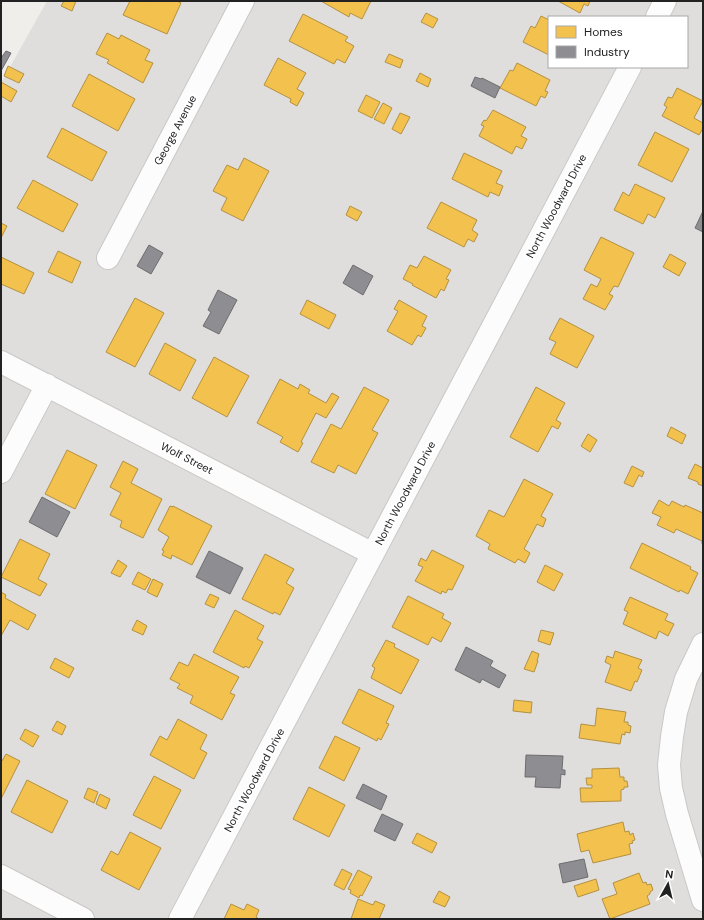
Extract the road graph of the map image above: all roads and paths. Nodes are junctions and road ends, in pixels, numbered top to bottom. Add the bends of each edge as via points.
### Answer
1 (243, 1) edge
2 (665, 1) edge
3 (657, 16) edge
4 (629, 68) edge
5 (108, 258) dead end
6 (1, 362) edge
7 (47, 385) junction
8 (1, 472) edge
9 (373, 554) junction
10 (703, 644) edge
11 (1, 876) edge
12 (703, 900) edge
13 (83, 919) edge
14 (180, 919) edge

1 - 5 street, George Avenue
2 - 3 street
4 - 9 street, North Woodward Drive
6 - 7 street, Wolf Street
7 - 8 street
7 - 9 street, Wolf Street
9 - 14 street, North Woodward Drive
10 - 12 street via 686,679 676,712 669,765 677,814
11 - 13 street

